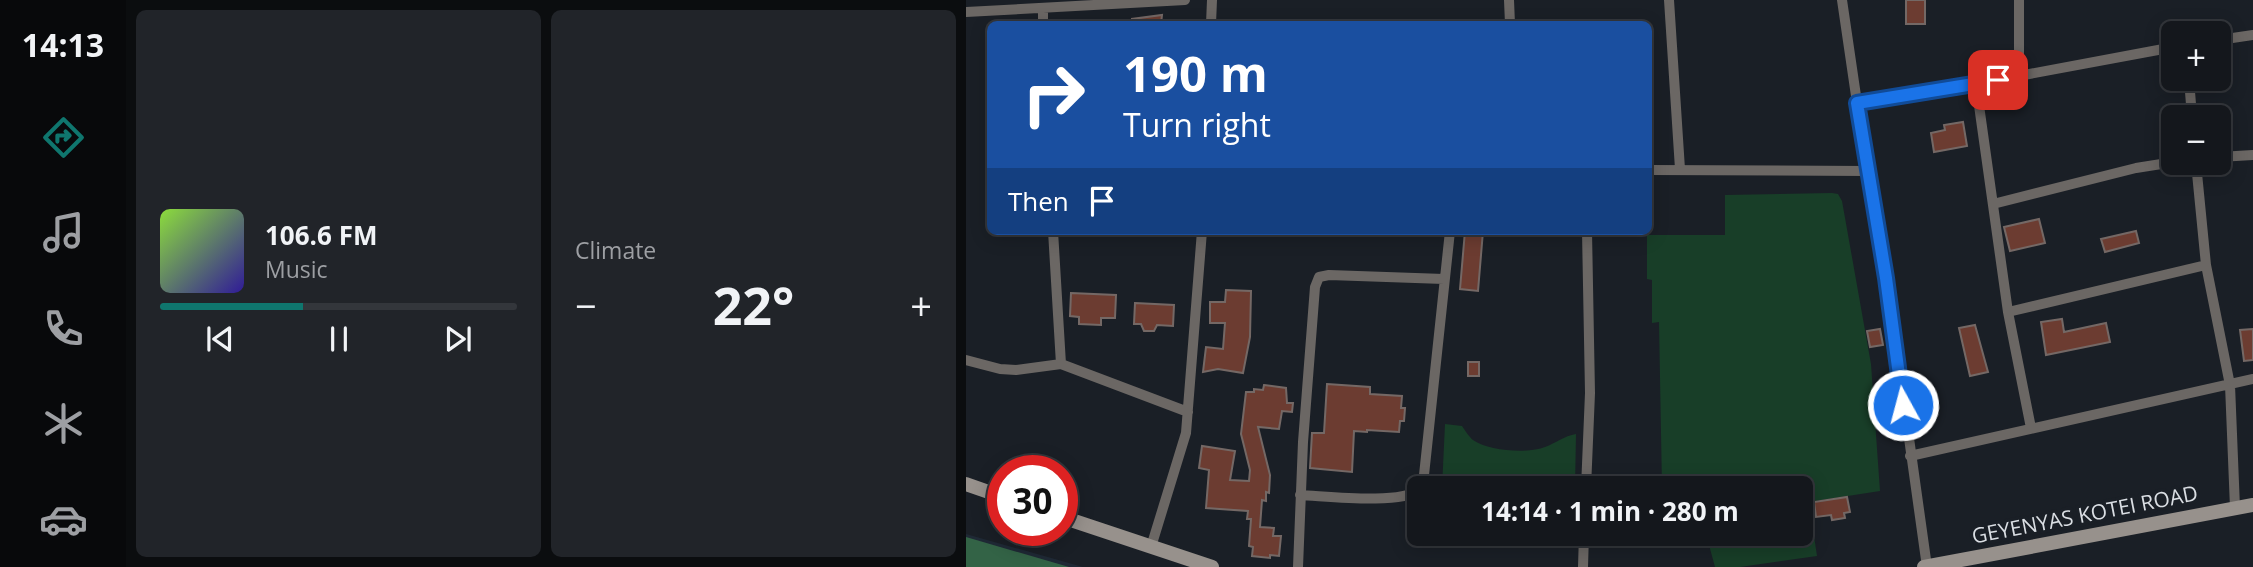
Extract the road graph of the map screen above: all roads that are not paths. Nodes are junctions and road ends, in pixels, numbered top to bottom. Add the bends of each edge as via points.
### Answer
1 (1185, 0) edge
2 (1212, 0) edge
3 (1509, 0) edge
4 (1669, 0) edge
5 (1842, 0) edge
6 (2019, 0) edge
7 (1057, 4) edge
8 (1043, 9) junction
9 (966, 12) edge
10 (1043, 21) edge
11 (1211, 21) edge
12 (1510, 21) edge
13 (2253, 35) edge
14 (2231, 38) edge
15 (2161, 49) edge
16 (2019, 76) junction
17 (1976, 85) junction
18 (1857, 103) junction
19 (2253, 155) edge
20 (2231, 156) edge
21 (2161, 164) edge
22 (1680, 169) junction
23 (1652, 170) edge
24 (1867, 171) junction
25 (2197, 175) edge
26 (1993, 204) junction
27 (1053, 235) edge
28 (1202, 235) edge
29 (1450, 235) edge
30 (1587, 235) edge
31 (2206, 265) junction
32 (1444, 279) junction
33 (2008, 312) junction
34 (966, 360) edge
35 (1061, 364) junction
36 (2253, 379) edge
37 (2230, 385) junction
38 (1188, 412) junction
39 (2031, 428) junction
40 (1910, 456) junction
41 (1424, 476) edge
42 (1587, 476) edge
43 (966, 484) edge
44 (987, 491) edge
45 (1300, 495) junction
46 (1407, 495) edge
47 (2253, 505) edge
48 (2235, 508) junction
49 (1078, 522) edge
50 (1584, 546) edge
51 (1151, 547) junction
52 (1184, 563) edge
53 (1212, 567) edge
54 (1298, 567) edge
55 (1583, 567) edge
56 (1925, 567) edge

1 - 7 street
2 - 11 street
3 - 12 street
4 - 22 street
5 - 18 street
6 - 16 street
7 - 8 street
8 - 9 street
8 - 10 street
13 - 14 street
15 - 16 street
16 - 17 street
17 - 18 street
17 - 26 street
18 - 24 street
19 - 20 street
21 - 26 street
22 - 23 street
22 - 24 street
24 - 40 street
25 - 31 street
26 - 33 street
27 - 35 street
28 - 38 street
29 - 32 street
30 - 42 street
31 - 33 street
31 - 37 street
32 - 41 street
32 - 45 street via 1319,277
33 - 39 street
34 - 35 street via 1016,370
35 - 38 street
36 - 37 street
37 - 39 street
37 - 48 street
38 - 51 street via 1180,456
39 - 40 street
40 - 56 street
43 - 44 street
45 - 46 street
45 - 54 street
47 - 48 street, GEYENYAS KOTEI ROAD
48 - 56 street, GEYENYAS KOTEI ROAD
49 - 51 street
50 - 55 street
51 - 52 street
52 - 53 street

